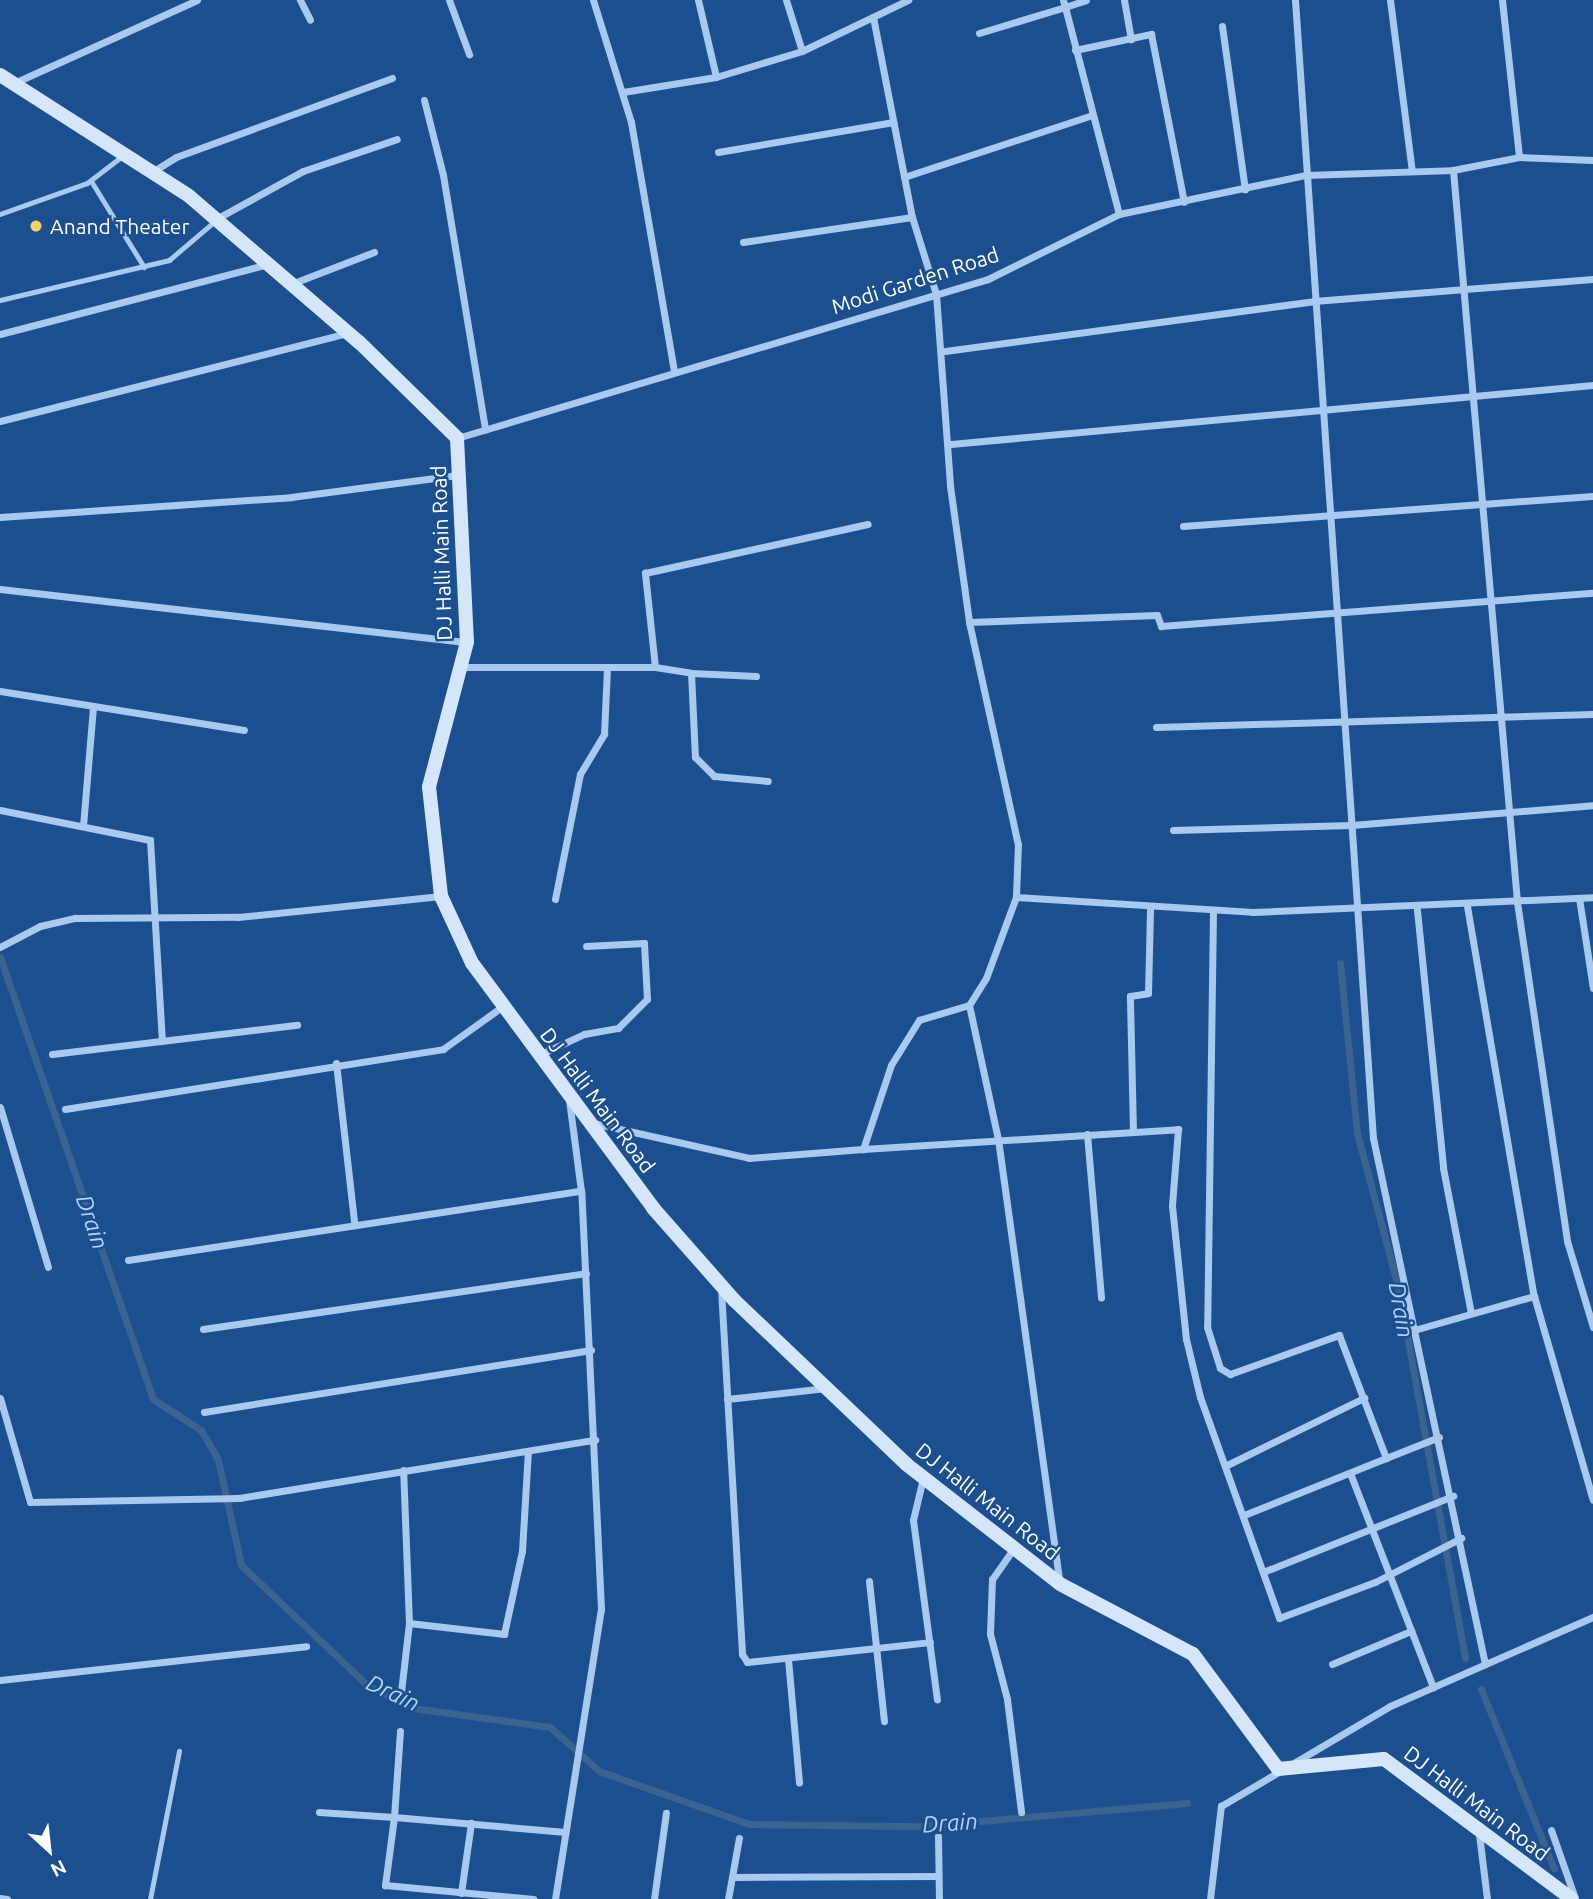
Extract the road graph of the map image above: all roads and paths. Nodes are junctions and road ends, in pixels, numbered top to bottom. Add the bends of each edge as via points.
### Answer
1 (198, 0) edge
2 (300, 0) edge
3 (449, 0) edge
4 (593, 0) edge
5 (698, 0) edge
6 (786, 0) edge
7 (908, 0) edge
8 (1086, 0) edge
9 (1124, 0) edge
10 (1295, 0) edge
11 (1390, 0) edge
12 (1502, 0) edge
13 (1064, 4) edge
14 (873, 17) junction
15 (310, 20) dead end
16 (1222, 26) dead end
17 (979, 33) dead end
18 (1131, 39) junction
19 (1075, 50) junction
20 (802, 51) junction
21 (469, 54) dead end
22 (0, 75) edge
23 (716, 77) junction
24 (392, 78) dead end
25 (13, 83) junction
26 (623, 92) junction
27 (424, 100) dead end
28 (1090, 116) junction
29 (893, 122) junction
30 (397, 139) dead end
31 (718, 152) dead end
32 (124, 155) junction
33 (1519, 157) junction
34 (1593, 160) edge
35 (1453, 170) junction
36 (152, 172) junction
37 (1412, 172) junction
38 (1306, 175) junction
39 (904, 177) junction
40 (91, 181) junction
41 (1245, 189) junction
42 (1184, 202) junction
43 (0, 214) edge
44 (1119, 214) junction
45 (912, 217) junction
46 (216, 220) junction
47 (743, 242) dead end
48 (374, 252) dead end
49 (268, 264) junction
50 (144, 267) junction
51 (1593, 279) edge
52 (291, 284) junction
53 (1463, 288) junction
54 (936, 294) junction
55 (0, 300) edge
56 (1314, 301) junction
57 (349, 333) junction
58 (0, 334) edge
59 (945, 351) junction
60 (674, 372) junction
61 (1593, 385) edge
62 (1469, 397) junction
63 (1319, 410) junction
64 (0, 421) edge
65 (485, 430) junction
66 (457, 438) junction
67 (951, 444) junction
68 (459, 475) junction
69 (1593, 496) edge
70 (1479, 508) junction
71 (1331, 516) junction
72 (0, 517) edge
73 (868, 524) dead end
74 (1183, 526) dead end
75 (0, 589) edge
76 (1593, 593) edge
77 (1489, 599) junction
78 (1334, 609) junction
79 (969, 621) junction
80 (467, 642) junction
81 (463, 667) junction
82 (607, 667) junction
83 (654, 667) junction
84 (691, 673) junction
85 (757, 676) dead end
86 (0, 691) edge
87 (93, 706) junction
88 (1593, 714) edge
89 (1506, 719) junction
90 (1346, 721) junction
91 (1156, 727) dead end
92 (244, 730) dead end
93 (768, 780) dead end
94 (1593, 805) edge
95 (0, 810) edge
96 (1511, 811) junction
97 (1352, 825) junction
98 (83, 826) junction
99 (1174, 830) dead end
100 (441, 896) junction
101 (1016, 897) junction
102 (1593, 897) edge
103 (1579, 898) junction
104 (555, 899) dead end
105 (1517, 902) junction
106 (1467, 906) junction
107 (1150, 909) junction
108 (1417, 910) junction
109 (1213, 911) junction
110 (1359, 911) junction
111 (156, 919) junction
112 (2, 946) edge
113 (586, 946) dead end
114 (1593, 988) edge
115 (969, 1005) junction
116 (503, 1006) junction
117 (297, 1025) dead end
118 (163, 1041) junction
119 (52, 1054) dead end
120 (535, 1056) junction
121 (336, 1063) junction
122 (568, 1093) junction
123 (0, 1107) edge
124 (65, 1109) dead end
125 (592, 1123) junction
126 (1133, 1132) junction
127 (1087, 1134) junction
128 (998, 1139) junction
129 (863, 1149) junction
130 (581, 1191) junction
131 (354, 1222) junction
132 (128, 1260) dead end
133 (48, 1267) dead end
134 (586, 1273) junction
135 (721, 1285) junction
136 (1534, 1296) junction
137 (1101, 1297) dead end
138 (1471, 1312) junction
139 (1593, 1327) edge
140 (203, 1329) dead end
141 (1414, 1330) junction
142 (591, 1350) junction
143 (827, 1388) junction
144 (0, 1398) edge
145 (1364, 1398) junction
146 (727, 1399) junction
147 (204, 1412) dead end
148 (1439, 1437) junction
149 (596, 1440) junction
150 (527, 1451) junction
151 (1386, 1458) junction
152 (1227, 1465) junction
153 (402, 1470) junction
154 (1350, 1473) junction
155 (924, 1478) junction
156 (1451, 1496) junction
157 (1593, 1500) edge
158 (1244, 1515) junction
159 (1371, 1529) junction
160 (1461, 1538) junction
161 (1014, 1548) junction
162 (1264, 1572) junction
163 (1388, 1572) junction
164 (869, 1581) dead end
165 (1060, 1584) junction
166 (1593, 1617) edge
167 (409, 1623) junction
168 (1411, 1631) junction
169 (930, 1642) junction
170 (306, 1646) dead end
171 (876, 1649) junction
172 (788, 1659) junction
173 (1332, 1664) dead end
174 (1485, 1664) junction
175 (0, 1681) edge
176 (1433, 1687) junction
177 (401, 1692) dead end
178 (937, 1699) dead end
179 (884, 1721) dead end
180 (400, 1731) dead end
181 (179, 1751) dead end
182 (1278, 1769) junction
183 (799, 1783) dead end
184 (319, 1812) dead end
185 (1021, 1812) dead end
186 (666, 1813) dead end
187 (394, 1817) junction
188 (471, 1823) junction
189 (1551, 1830) dead end
190 (565, 1832) junction
191 (1479, 1834) junction
192 (938, 1836) dead end
193 (739, 1838) dead end
194 (732, 1877) junction
195 (938, 1877) junction
196 (461, 1892) junction
197 (0, 1898) edge
198 (7, 1899) edge
199 (150, 1899) edge
200 (533, 1899) edge
201 (555, 1899) edge
202 (654, 1899) edge
203 (728, 1899) edge
204 (939, 1899) edge
205 (1210, 1899) edge
206 (1488, 1899) edge
207 (1574, 1899) edge

1 - 25 street
2 - 15 street
3 - 21 street
4 - 26 street
5 - 23 street
6 - 20 street
7 - 14 street
8 - 13 street
9 - 18 street
10 - 38 street
11 - 37 street
12 - 33 street
13 - 17 street
13 - 19 street
14 - 20 street
14 - 29 street
16 - 41 street
18 - 19 street
18 - 42 street via 1151,34
19 - 28 street
20 - 23 street
22 - 25 street, DJ Halli Main Road
23 - 26 street
24 - 36 street via 176,156
25 - 32 street, DJ Halli Main Road
26 - 60 street
27 - 65 street
28 - 39 street
28 - 44 street
29 - 31 street
29 - 39 street
30 - 46 street via 303,171
32 - 36 street, DJ Halli Main Road
32 - 40 lane
33 - 34 street, Modi Garden Road
33 - 35 street, Modi Garden Road
35 - 37 street, Modi Garden Road
35 - 53 street
36 - 46 street, DJ Halli Main Road
37 - 38 street, Modi Garden Road
38 - 41 street, Modi Garden Road
38 - 56 street
39 - 45 street
40 - 43 lane
40 - 50 lane
41 - 42 street, Modi Garden Road
42 - 44 street, Modi Garden Road
44 - 54 street, Modi Garden Road via 988,279
45 - 47 street
45 - 54 street
46 - 49 street, DJ Halli Main Road
46 - 50 lane via 177,255
48 - 52 street
49 - 52 street, DJ Halli Main Road
49 - 58 street
50 - 55 lane
51 - 53 street
52 - 57 street, DJ Halli Main Road
53 - 56 street
53 - 62 street
54 - 59 street
54 - 60 street, Modi Garden Road
56 - 59 street
56 - 63 street
57 - 64 street
57 - 66 street, DJ Halli Main Road
59 - 67 street
60 - 65 street, Modi Garden Road
61 - 62 street
62 - 63 street
62 - 70 street
63 - 67 street
63 - 71 street
65 - 66 street, Modi Garden Road
66 - 68 street, DJ Halli Main Road
67 - 79 street via 950,486
68 - 72 street via 291,497
68 - 80 street, DJ Halli Main Road
69 - 70 street
70 - 71 street
70 - 77 street
71 - 74 street
71 - 78 street
73 - 83 street via 646,573
75 - 80 street
76 - 77 street
77 - 78 street
77 - 89 street
78 - 79 street via 1161,626 1157,615
78 - 90 street
79 - 101 street via 1018,844
80 - 81 street, DJ Halli Main Road
81 - 82 street
81 - 100 street, DJ Halli Main Road via 429,787
82 - 83 street
82 - 104 street via 604,734 577,784
83 - 84 street
84 - 85 street
84 - 93 street via 695,757 715,776
86 - 87 street
87 - 92 street
87 - 98 street
88 - 89 street
89 - 90 street
89 - 96 street
90 - 91 street
90 - 97 street
94 - 96 street
95 - 98 street
96 - 97 street
96 - 105 street
97 - 99 street
97 - 110 street
98 - 111 street via 150,840
100 - 111 street via 358,909
100 - 116 street, DJ Halli Main Road via 472,963
101 - 107 street
101 - 115 street via 986,978
102 - 103 street
103 - 105 street
103 - 114 street
105 - 106 street
105 - 139 street via 1567,1241
106 - 108 street
106 - 136 street
107 - 109 street
107 - 126 street via 1148,993 1130,996
108 - 110 street
108 - 138 street via 1443,1168
109 - 110 street
109 - 145 street via 1207,1327 1220,1368 1230,1374 1339,1335
110 - 141 street via 1373,1138
111 - 112 street via 75,918
111 - 118 street
113 - 120 street via 644,943 647,999 618,1028 584,1034
115 - 128 street
115 - 129 street via 919,1020 891,1065
116 - 120 street, DJ Halli Main Road
116 - 121 street via 443,1049
117 - 118 street
118 - 119 street
120 - 122 street, DJ Halli Main Road
121 - 124 street
121 - 131 street
122 - 125 street, DJ Halli Main Road
122 - 130 street
123 - 133 street
125 - 129 street via 749,1158
125 - 135 street, DJ Halli Main Road via 653,1208
126 - 127 street
126 - 152 street via 1178,1129 1176,1285 1200,1398
127 - 128 street
127 - 137 street
128 - 129 street
128 - 165 street
130 - 131 street
130 - 134 street
131 - 132 street
134 - 140 street
134 - 142 street
135 - 143 street, DJ Halli Main Road
135 - 146 street
136 - 138 street
136 - 157 street
138 - 141 street
141 - 148 street
142 - 147 street
142 - 149 street
143 - 146 street
143 - 155 street, DJ Halli Main Road
144 - 153 street via 30,1502 239,1498
145 - 151 street
145 - 152 street
146 - 172 street via 742,1654 747,1662
148 - 151 street
148 - 156 street
149 - 150 street
149 - 190 street via 601,1609
150 - 153 street
150 - 167 street via 522,1551 504,1634
151 - 154 street
152 - 158 street
153 - 167 street
154 - 158 street
154 - 159 street
155 - 161 street, DJ Halli Main Road
155 - 169 street via 913,1520
156 - 159 street
156 - 160 street
158 - 162 street
159 - 162 street
159 - 163 street
160 - 163 street
160 - 174 street
161 - 165 street, DJ Halli Main Road
161 - 185 street via 992,1579 990,1634 1007,1699
162 - 163 street via 1279,1618 1375,1583
163 - 168 street
164 - 171 street
165 - 182 street, DJ Halli Main Road via 1193,1654
166 - 174 street
167 - 177 street
168 - 173 street
168 - 176 street
169 - 171 street
169 - 178 street
170 - 175 street
171 - 172 street
171 - 179 street
172 - 183 street
174 - 176 street
176 - 182 street
180 - 187 street
181 - 199 lane
182 - 191 street, DJ Halli Main Road via 1384,1759
182 - 205 street via 1220,1806
184 - 187 street
186 - 202 street
187 - 188 street
187 - 196 street via 385,1885
188 - 190 street
188 - 196 street
189 - 207 street
190 - 201 street
191 - 206 street
191 - 207 street, DJ Halli Main Road
192 - 195 street
193 - 194 street
194 - 195 street
194 - 203 street
195 - 204 street
196 - 200 street
197 - 198 street

